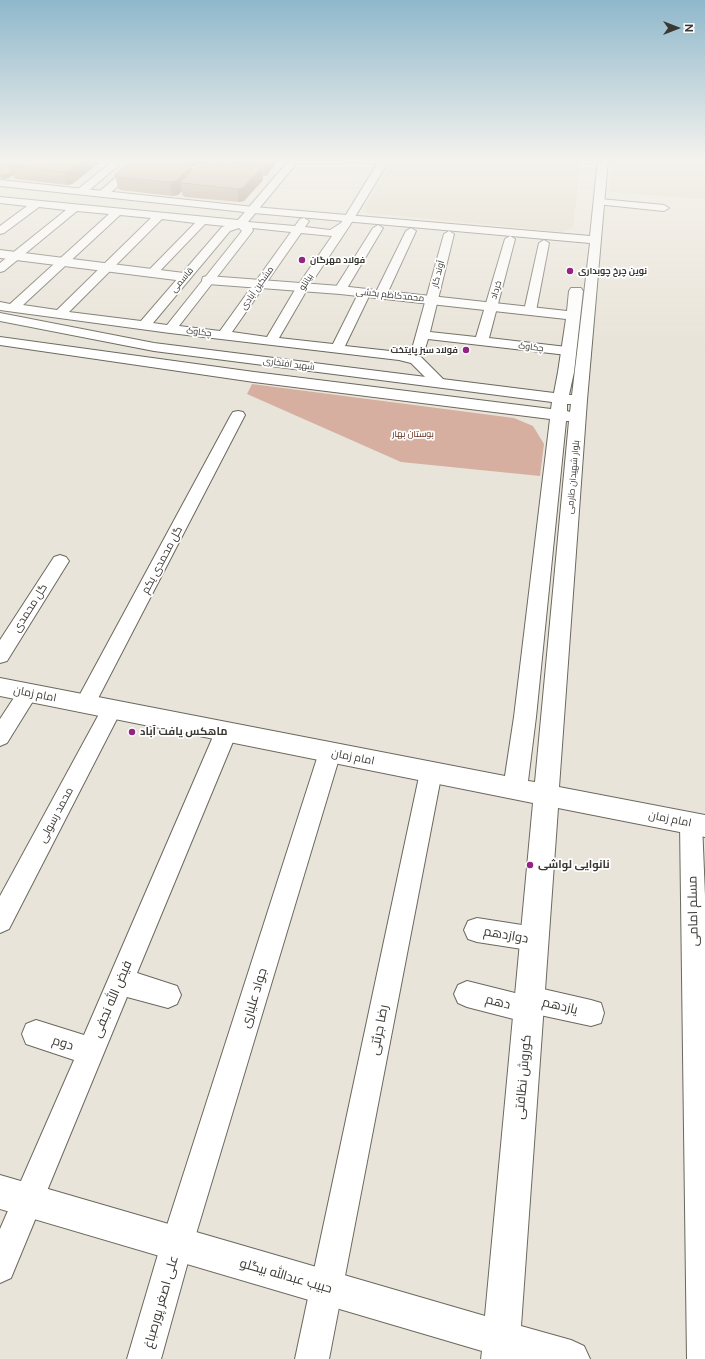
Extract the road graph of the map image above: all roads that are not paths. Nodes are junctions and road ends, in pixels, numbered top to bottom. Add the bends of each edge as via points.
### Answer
1 (11, 222) edge
2 (57, 222) edge
3 (106, 222) edge
4 (153, 222) edge
5 (201, 222) edge
6 (225, 222) edge
7 (288, 222) edge
8 (333, 222) edge
9 (345, 222) edge
10 (352, 222) edge
11 (362, 222) edge
12 (593, 222) edge
13 (240, 224) junction
14 (301, 226) junction
15 (378, 228) junction
16 (0, 231) edge
17 (411, 231) junction
18 (449, 234) junction
19 (510, 240) junction
20 (544, 242) junction
21 (587, 242) junction
22 (0, 254) edge
23 (17, 256) junction
24 (65, 261) junction
25 (108, 267) junction
26 (0, 269) edge
27 (152, 273) junction
28 (184, 277) junction
29 (578, 277) dead end
30 (208, 280) junction
31 (259, 285) junction
32 (302, 288) junction
33 (340, 290) junction
34 (365, 292) junction
35 (381, 294) junction
36 (432, 300) junction
37 (6, 307) edge
38 (491, 307) junction
39 (530, 311) junction
40 (60, 314) junction
41 (573, 316) junction
42 (0, 317) edge
43 (145, 325) junction
44 (170, 329) junction
45 (224, 335) junction
46 (423, 336) junction
47 (0, 341) edge
48 (271, 341) junction
49 (482, 342) junction
50 (337, 349) junction
51 (567, 351) junction
52 (416, 360) junction
53 (555, 377) junction
54 (440, 383) junction
55 (499, 390) junction
56 (569, 408) junction
57 (238, 415) dead end
58 (60, 561) dead end
59 (0, 656) edge
60 (0, 687) edge
61 (28, 693) junction
62 (85, 704) junction
63 (112, 709) junction
64 (226, 732) junction
65 (0, 737) edge
66 (330, 752) junction
67 (431, 772) junction
68 (515, 788) junction
69 (547, 795) junction
70 (698, 824) edge
71 (0, 921) edge
72 (477, 930) dead end
73 (535, 939) junction
74 (120, 982) junction
75 (467, 994) dead end
76 (168, 995) dead end
77 (529, 1004) junction
78 (591, 1013) dead end
79 (36, 1034) dead end
80 (90, 1051) junction
81 (14, 1197) edge
82 (177, 1244) junction
83 (0, 1267) edge
84 (327, 1288) junction
85 (501, 1349) edge
86 (144, 1359) edge
87 (312, 1359) edge
88 (571, 1359) edge
89 (704, 1359) edge

1 - 16 street
2 - 23 street
3 - 24 street
4 - 25 street
5 - 27 street
6 - 13 street
7 - 14 main road
8 - 14 main road
9 - 32 street, بیانلو
10 - 15 main road
11 - 21 main road
12 - 21 main road, بلوار شهیدان طارمی
13 - 14 street
13 - 28 street, قاسمی via 226,229
13 - 30 street, قاسمی via 248,230
14 - 31 street, مشکین آبادی
15 - 17 main road
15 - 33 street
17 - 18 main road
17 - 35 street
18 - 19 main road
18 - 36 street, آوند کار
19 - 20 main road
19 - 38 street, خرداد
20 - 21 main road
20 - 39 street
21 - 56 main road, بلوار شهیدان طارمی
22 - 23 main road
23 - 24 main road
23 - 26 street
24 - 25 main road
24 - 37 street
25 - 27 main road
25 - 40 street
27 - 28 main road
28 - 43 street, قاسمی
29 - 41 main road, بلوار شهیدان طارمی
30 - 31 main road, محمدکاظم بخشی
30 - 44 street, قاسمی
31 - 32 main road, محمدکاظم بخشی
31 - 45 street, مشکین آبادی
32 - 33 main road, محمدکاظم بخشی
32 - 48 street, بیانلو
33 - 34 main road, محمدکاظم بخشی
34 - 35 main road, محمدکاظم بخشی
34 - 50 street
35 - 36 main road, محمدکاظم بخشی
36 - 38 main road, محمدکاظم بخشی
36 - 46 street, آوند کار
37 - 40 street, چکاوک
38 - 39 main road, محمدکاظم بخشی
38 - 49 street, خرداد
39 - 41 main road, محمدکاظم بخشی
40 - 43 street, چکاوک
41 - 51 main road, بلوار شهیدان طارمی
42 - 54 main road, شهید افتخاری via 154,347
43 - 44 street, چکاوک
44 - 45 street, چکاوک
45 - 48 street, چکاوک
46 - 49 street, چکاوک
46 - 52 street, آوند کار
47 - 56 main road, شهید افتخاری via 254,377
48 - 50 street, چکاوک
49 - 51 street, چکاوک
50 - 52 street, چکاوک
51 - 53 main road, بلوار شهیدان طارمی
52 - 54 street
53 - 55 main road via 514,389
53 - 56 main road, بلوار شهیدان طارمی
54 - 55 main road, شهید افتخاری
55 - 56 main road, شهید افتخاری
56 - 68 main road, بلوار شهیدان طارمی
56 - 69 main road, بلوار شهیدان طارمی
57 - 62 street, گل محمدی یکم
58 - 59 street, گل محمدی
60 - 61 main road, امام زمان
61 - 62 main road, امام زمان
61 - 65 street
62 - 63 main road, امام زمان
63 - 64 main road, امام زمان
63 - 71 street, محمد رسولی
64 - 66 main road, امام زمان
64 - 74 street, فیض الله نجفی
66 - 67 main road, امام زمان
66 - 82 street, جواد علیاری
67 - 68 main road, امام زمان
67 - 84 street, رضا جرئتی
68 - 69 main road, امام زمان
69 - 70 main road, امام زمان
69 - 73 main road, کوروش نظافتی
70 - 89 street, مسلم امامی
72 - 73 street, دوازدهم
73 - 77 main road, کوروش نظافتی
74 - 76 street
74 - 80 street, فیض الله نجفی
75 - 77 street, دهم
77 - 78 street, یازدهم
77 - 85 main road, کوروش نظافتی
79 - 80 street, دوم
80 - 81 street, فیض الله نجفی
81 - 82 main road, حبیب عبدالله بیگلو
81 - 83 street, فیض الله نجفی
82 - 84 main road, حبیب عبدالله بیگلو
82 - 86 street, علی اصغر پورصباغ
84 - 85 main road, حبیب عبدالله بیگلو
84 - 87 street, رضا جرئتی
85 - 88 main road, حبیب عبدالله بیگلو

